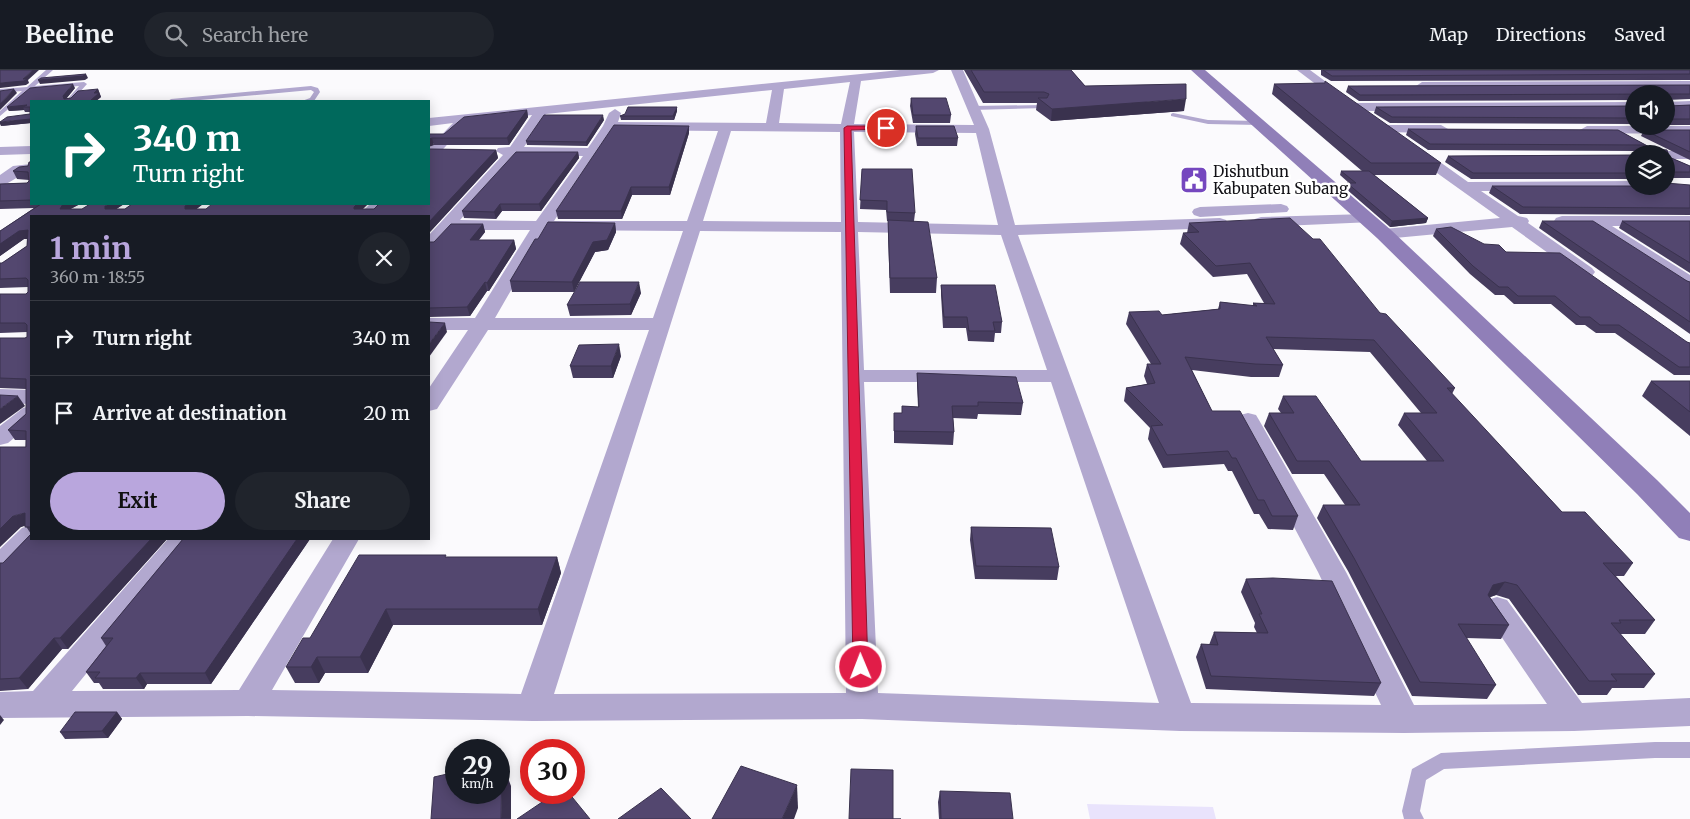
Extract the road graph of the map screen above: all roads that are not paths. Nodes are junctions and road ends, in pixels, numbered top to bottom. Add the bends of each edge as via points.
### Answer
1 (50, 70) edge
2 (933, 70) edge
3 (957, 70) edge
4 (1197, 70) edge
5 (1303, 70) edge
6 (1668, 73) edge
7 (1504, 74) edge
8 (856, 79) junction
9 (1690, 84) edge
10 (779, 86) junction
11 (1345, 86) edge
12 (1412, 86) edge
13 (1527, 86) junction
14 (1326, 87) junction
15 (30, 88) junction
16 (0, 91) edge
17 (69, 100) edge
18 (182, 100) edge
19 (312, 100) edge
20 (617, 104) junction
21 (1690, 105) edge
22 (1568, 106) junction
23 (1625, 106) edge
24 (1675, 106) edge
25 (1353, 107) junction
26 (972, 108) junction
27 (1043, 108) edge
28 (541, 112) junction
29 (1173, 115) edge
30 (3, 117) edge
31 (465, 119) junction
32 (430, 122) edge
33 (1258, 123) junction
34 (1377, 124) junction
35 (610, 126) junction
36 (726, 127) junction
37 (772, 128) junction
38 (847, 128) junction
39 (982, 129) junction
40 (1455, 130) edge
41 (1575, 130) edge
42 (1615, 130) junction
43 (1690, 130) edge
44 (1638, 142) edge
45 (430, 148) edge
46 (30, 150) edge
47 (0, 151) edge
48 (487, 151) edge
49 (514, 151) junction
50 (594, 152) junction
51 (1675, 154) edge
52 (1690, 155) edge
53 (1423, 156) junction
54 (1442, 156) dead end
55 (1675, 160) edge
56 (24, 168) edge
57 (1690, 168) edge
58 (0, 170) edge
59 (0, 182) edge
60 (0, 186) edge
61 (24, 186) edge
62 (1465, 186) junction
63 (1625, 186) edge
64 (378, 205) edge
65 (1360, 213) junction
66 (367, 215) edge
67 (451, 220) junction
68 (546, 220) junction
69 (430, 221) edge
70 (695, 221) junction
71 (849, 222) junction
72 (1007, 224) junction
73 (1521, 226) junction
74 (1601, 226) junction
75 (1685, 227) edge
76 (1390, 241) junction
77 (430, 243) edge
78 (1600, 282) edge
79 (1690, 283) edge
80 (430, 324) edge
81 (662, 324) junction
82 (481, 325) junction
83 (853, 376) junction
84 (1061, 376) junction
85 (0, 396) edge
86 (30, 397) edge
87 (430, 402) edge
88 (30, 414) edge
89 (1248, 420) dead end
90 (0, 438) edge
91 (0, 449) edge
92 (24, 449) edge
93 (1690, 531) edge
94 (30, 535) edge
95 (182, 540) edge
96 (345, 540) edge
97 (0, 565) edge
98 (1497, 608) edge
99 (248, 703) junction
100 (0, 705) edge
101 (40, 706) junction
102 (862, 706) junction
103 (533, 708) junction
104 (1690, 712) edge
105 (1180, 717) junction
106 (1574, 717) junction
107 (1404, 719) junction
108 (1690, 750) edge
109 (1414, 819) edge

1 - 15 lane
2 - 8 street
3 - 26 street
4 - 33 street
5 - 14 street
6 - 9 street
7 - 13 street
8 - 10 street
8 - 38 street
9 - 13 street
10 - 20 street
10 - 37 street
11 - 14 street
12 - 13 street
13 - 22 street
14 - 25 street
15 - 16 lane
15 - 17 lane via 84,84
15 - 30 lane
18 - 19 lane via 311,88 317,92
20 - 28 street
20 - 35 street
21 - 24 street
22 - 23 street
22 - 25 street
22 - 42 street
25 - 34 street
26 - 27 lane
26 - 39 street
28 - 31 street
28 - 49 street
29 - 33 lane via 1208,122
31 - 32 street
31 - 45 street via 449,144
33 - 65 street
34 - 40 street
34 - 53 street
35 - 36 street
35 - 50 street
36 - 37 street
36 - 70 street
37 - 38 street
38 - 39 street
38 - 71 street
39 - 72 street
41 - 42 street
42 - 43 street
42 - 44 street
46 - 47 street
48 - 49 street
49 - 50 street
49 - 67 street
50 - 68 street
51 - 52 street
53 - 54 street
53 - 62 street
55 - 57 street
56 - 58 street
56 - 59 street
60 - 61 street
62 - 63 street
62 - 73 street
64 - 66 street
65 - 72 street
65 - 76 street
67 - 68 street
67 - 69 street
67 - 77 street
68 - 70 street
68 - 82 street
70 - 71 street
70 - 81 street
71 - 72 street
71 - 83 street
72 - 84 street
73 - 74 street
73 - 76 street
73 - 78 street
74 - 75 street
74 - 79 street
76 - 93 street
80 - 82 street
81 - 82 street
81 - 103 street
82 - 87 street
83 - 84 street
83 - 102 street
84 - 105 street
85 - 86 street
88 - 90 street
89 - 107 street via 1332,572
91 - 92 street
94 - 97 street
95 - 101 street
96 - 99 street
98 - 106 street
99 - 101 street
99 - 103 street
100 - 101 street
102 - 103 street
102 - 105 street
104 - 106 street
105 - 107 street
106 - 107 street
108 - 109 lane via 1441,760 1418,775 1411,811

